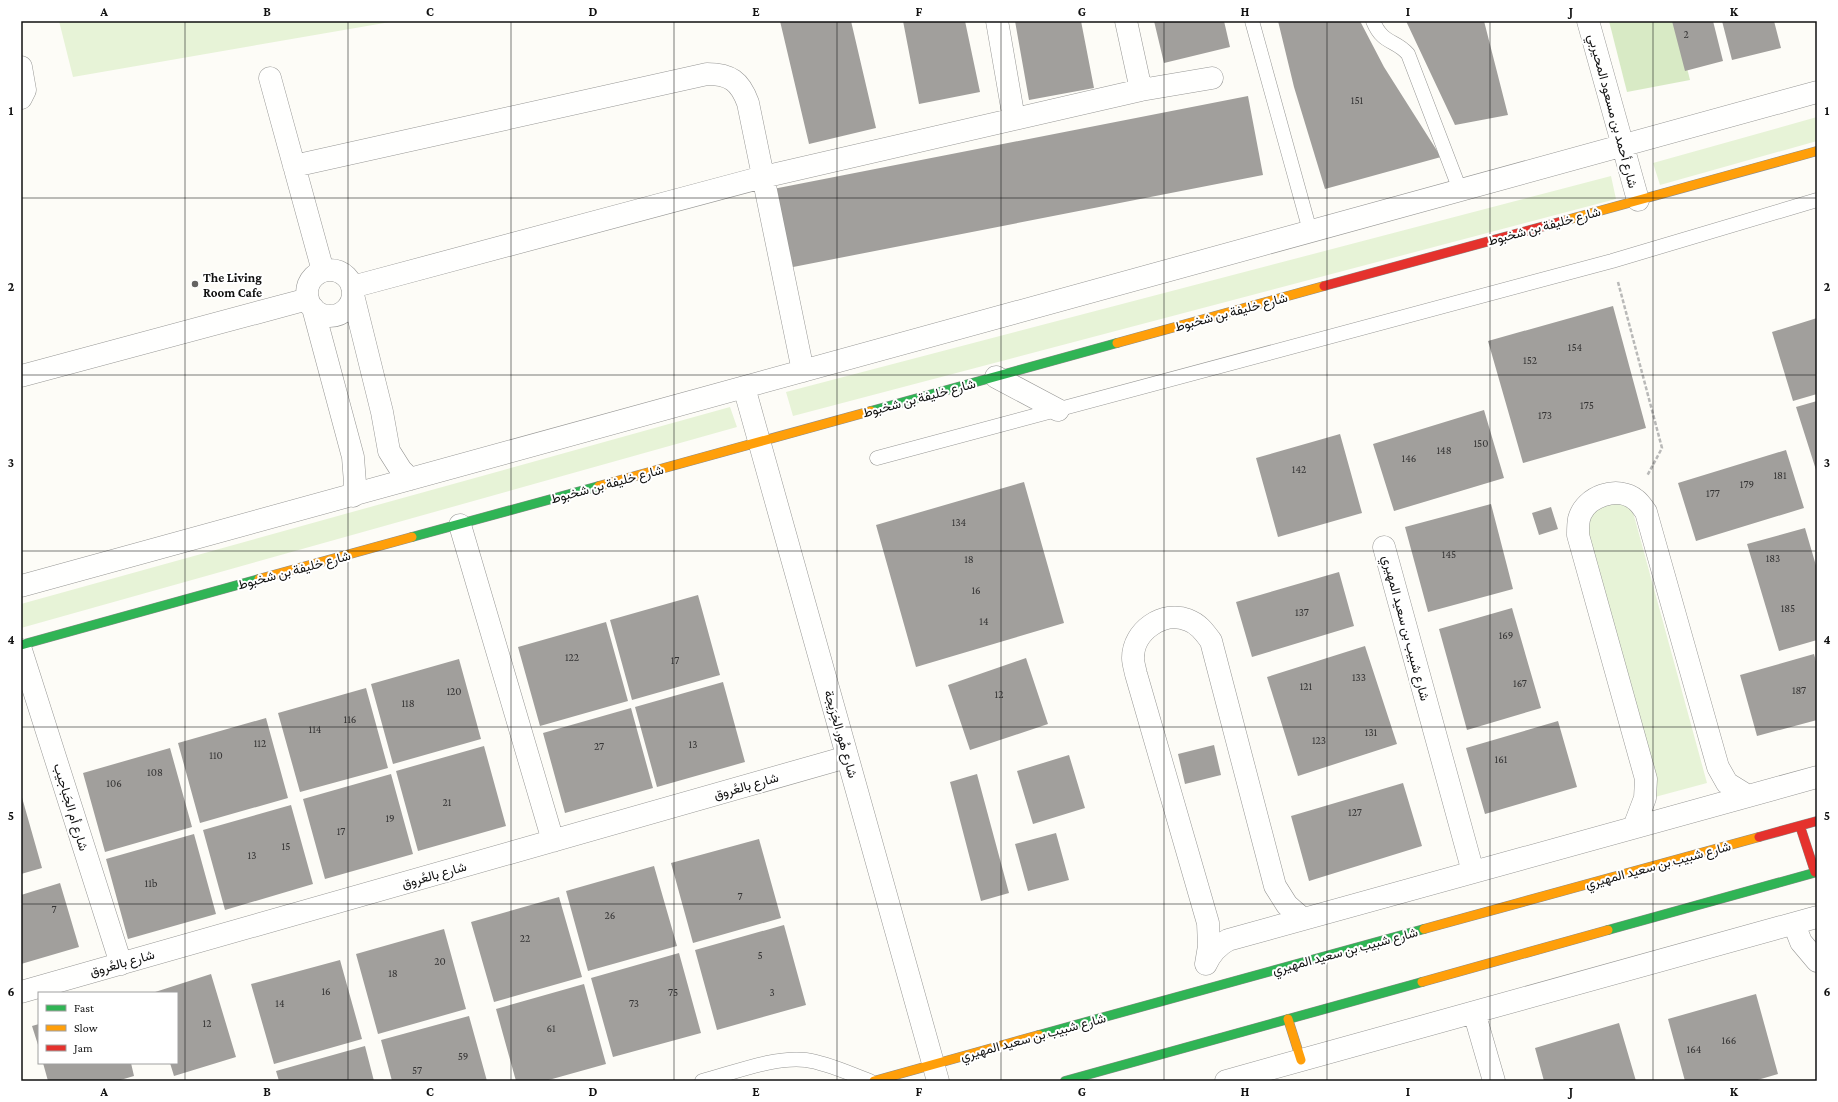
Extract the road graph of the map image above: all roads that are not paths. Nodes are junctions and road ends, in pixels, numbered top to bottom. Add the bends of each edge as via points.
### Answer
1 (997, 21) edge
2 (1126, 21) edge
3 (1252, 21) edge
4 (1373, 21) edge
5 (1588, 21) edge
6 (21, 67) edge
7 (270, 78) dead end
8 (1212, 78) dead end
9 (1141, 90) junction
10 (1817, 92) edge
11 (21, 98) edge
12 (1014, 120) junction
13 (1623, 145) junction
14 (1817, 151) edge
15 (294, 166) junction
16 (763, 177) junction
17 (1460, 190) junction
18 (1638, 200) junction
19 (1817, 200) edge
20 (1310, 231) junction
21 (323, 271) junction
22 (352, 291) junction
23 (310, 303) junction
24 (802, 371) junction
25 (21, 376) edge
26 (996, 377) junction
27 (744, 387) junction
28 (1058, 410) junction
29 (759, 442) junction
30 (877, 458) dead end
31 (410, 479) junction
32 (353, 496) junction
33 (460, 525) junction
34 (1384, 546) dead end
35 (21, 586) edge
36 (21, 645) edge
37 (21, 650) edge
38 (847, 757) junction
39 (1817, 777) edge
40 (1748, 796) junction
41 (1817, 821) edge
42 (1800, 826) junction
43 (1634, 828) junction
44 (553, 841) junction
45 (1473, 872) junction
46 (1816, 872) edge
47 (1817, 917) edge
48 (1303, 919) junction
49 (1794, 924) junction
50 (1817, 961) edge
51 (121, 964) junction
52 (1206, 964) junction
53 (21, 992) edge
54 (1195, 992) junction
55 (1474, 1012) junction
56 (1288, 1019) junction
57 (1300, 1060) junction
58 (935, 1073) edge
59 (702, 1081) edge
60 (870, 1081) edge
61 (874, 1081) edge
62 (1065, 1081) edge
63 (1226, 1081) edge
64 (1494, 1081) edge

1 - 12 street
2 - 9 street
3 - 20 lane
4 - 17 lane via 1380,35 1408,54
5 - 13 street, شارع أحمد بن مسعود المحيربي
6 - 11 street via 25,90
7 - 15 street
8 - 9 street
9 - 12 street
10 - 13 street
12 - 16 street
13 - 17 street
13 - 18 street, شارع أحمد بن مسعود المحيربي
14 - 18 street, شارع خليفة بن شخبوط
15 - 16 street via 707,74 721,74 743,90
15 - 21 street
16 - 22 street
16 - 24 street
17 - 20 street
18 - 26 street, شارع خليفة بن شخبوط
19 - 28 lane via 1612,261
20 - 24 street
21 - 22 street via 331,270 344,275 349,280
21 - 23 street via 317,274 308,286
22 - 23 street via 347,308 334,316 319,314
22 - 31 street via 390,451 401,470
23 - 25 street
23 - 32 street via 353,457
24 - 27 street
26 - 28 street
26 - 29 street, شارع خليفة بن شخبوط
27 - 29 street, شارع هُور الخِرَيجة
27 - 31 street
28 - 30 lane
29 - 33 street, شارع خليفة بن شخبوط
29 - 38 street, شارع هُور الخِرَيجة
31 - 32 street
32 - 35 street
33 - 36 street, شارع خليفة بن شخبوط
33 - 44 street
34 - 45 street, شارع شبيب بن سعيد المهيري
37 - 51 street, شارع أم الجَباجيب
38 - 44 street, شارع بالعُروق
38 - 58 street, شارع هُور الخِرَيجة
39 - 40 street
40 - 43 street
40 - 43 street via 1727,782 1718,767 1646,512 1635,499 1620,493 1603,494 1588,503 1579,518 1578,535 1646,779 1645,798
41 - 42 street, شارع شبيب بن سعيد المهيري
42 - 46 street
42 - 54 street, شارع شبيب بن سعيد المهيري
43 - 45 street
44 - 51 street, شارع بالعُروق
45 - 48 street
46 - 56 street
47 - 49 street
48 - 52 street via 1228,940 1211,953
48 - 52 street via 1287,905 1275,886 1211,641 1202,628 1189,620 1173,617 1158,620 1145,629 1136,642 1133,658 1208,923 1209,946
49 - 50 street via 1801,942
49 - 55 street
51 - 53 street, شارع بالعُروق
52 - 54 street
54 - 58 street, شارع شبيب بن سعيد المهيري
55 - 57 street
55 - 64 street
56 - 57 street
56 - 62 street
57 - 63 street
58 - 61 street, شارع شبيب بن سعيد المهيري
59 - 60 lane via 778,1060 793,1059 822,1064

